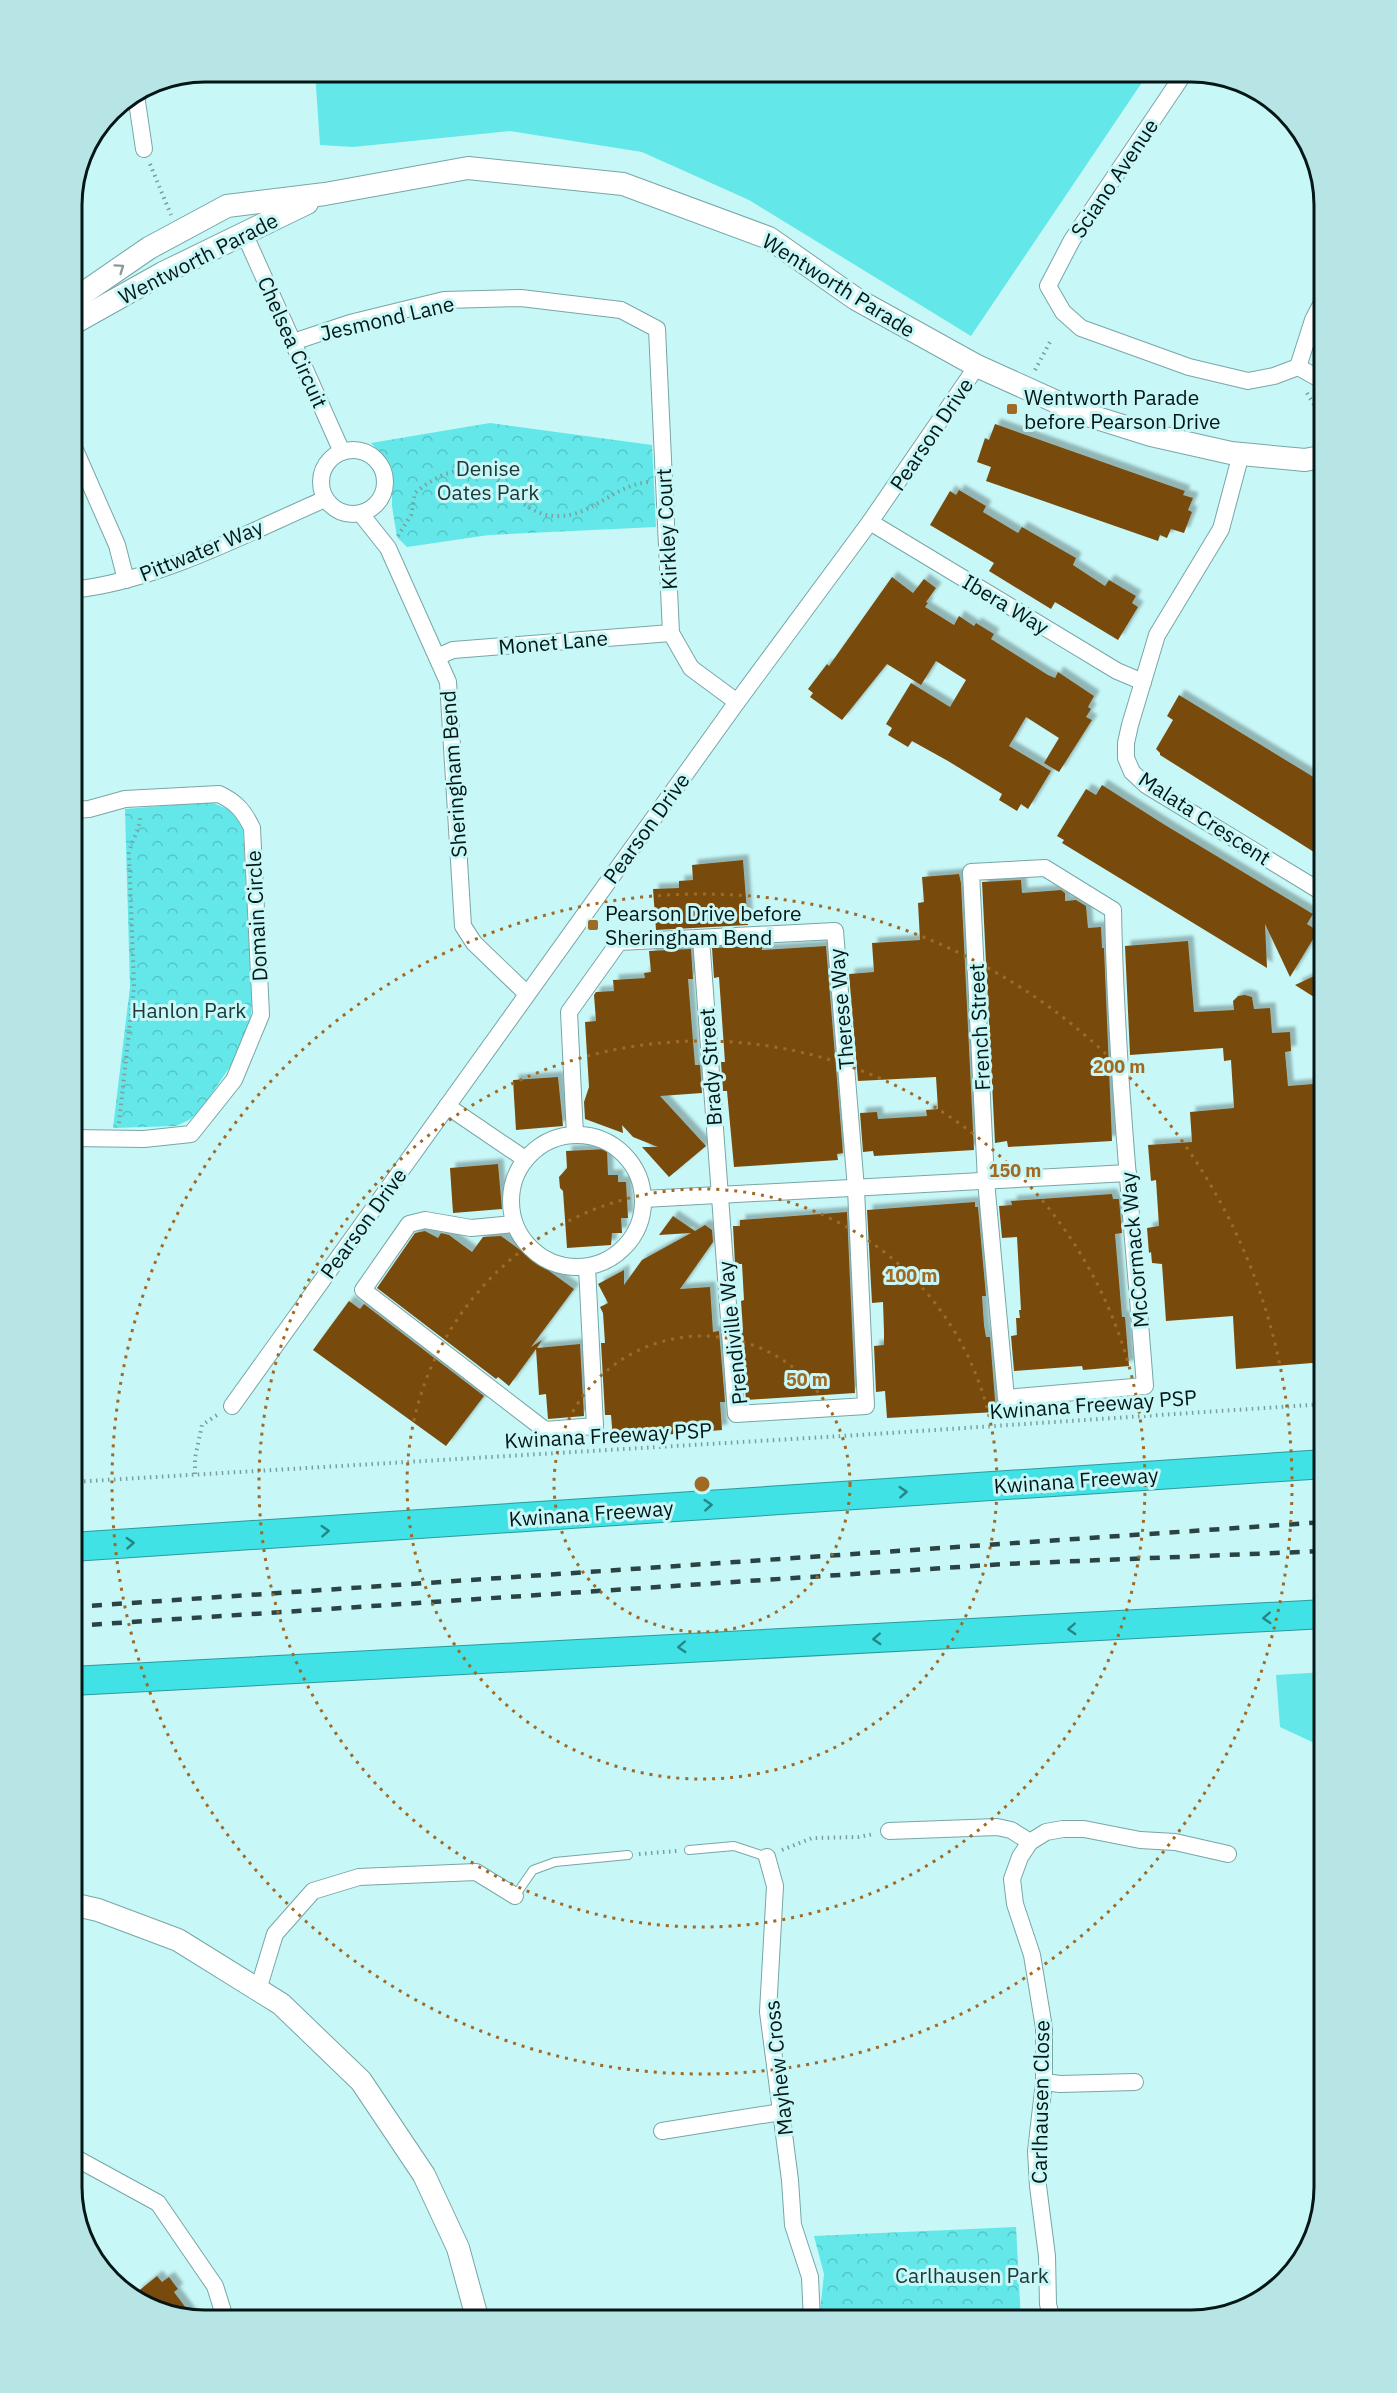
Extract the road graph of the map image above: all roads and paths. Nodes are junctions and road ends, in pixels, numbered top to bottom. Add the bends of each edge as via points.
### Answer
1 (1178, 83) edge
2 (137, 103) edge
3 (144, 149) joint
4 (324, 194) junction
5 (178, 233) junction
6 (244, 233) junction
7 (83, 293) edge
8 (83, 318) edge
9 (1314, 318) edge
10 (657, 328) joint
11 (293, 342) junction
12 (1050, 342) dead end
13 (977, 366) junction
14 (1298, 367) junction
15 (1314, 376) edge
16 (1032, 379) dead end
17 (1306, 392) dead end
18 (1314, 405) edge
19 (342, 452) junction
20 (1241, 454) junction
21 (1314, 461) edge
22 (83, 468) edge
23 (664, 480) junction
24 (325, 499) junction
25 (361, 514) junction
26 (870, 522) junction
27 (388, 548) junction
28 (126, 580) junction
29 (83, 589) edge
30 (671, 633) junction
31 (437, 657) junction
32 (1143, 682) junction
33 (737, 702) junction
34 (139, 798) junction
35 (83, 808) edge
36 (971, 872) joint
37 (1314, 887) edge
38 (701, 938) junction
39 (527, 994) junction
40 (447, 1106) junction
41 (575, 1135) junction
42 (83, 1138) edge
43 (117, 1138) junction
44 (525, 1160) junction
45 (1128, 1173) junction
46 (986, 1181) junction
47 (856, 1189) junction
48 (720, 1197) junction
49 (644, 1199) junction
50 (514, 1224) junction
51 (587, 1267) junction
52 (1314, 1405) edge
53 (232, 1406) joint
54 (1314, 1465) edge
55 (195, 1474) junction
56 (82, 1481) edge
57 (82, 1546) edge
58 (1314, 1615) edge
59 (82, 1680) edge
60 (889, 1831) joint
61 (1030, 1842) junction
62 (689, 1850) joint
63 (1228, 1854) dead end
64 (628, 1855) joint
65 (767, 1857) junction
66 (514, 1896) joint
67 (82, 1906) edge
68 (258, 1990) junction
69 (1044, 2082) junction
70 (1135, 2082) dead end
71 (781, 2112) junction
72 (662, 2132) dead end
73 (82, 2161) edge
74 (223, 2310) edge
75 (475, 2310) edge
76 (812, 2310) edge
77 (1049, 2310) edge

1 - 14 street, Sciano Avenue via 1072,240 1048,286 1064,312 1081,328 1189,367 1248,381
2 - 3 street
3 - 5 path
4 - 5 street, Wentworth Parade via 227,206
4 - 6 street, Wentworth Parade
4 - 13 street, Wentworth Parade via 468,168 623,184 769,238 856,299
7 -> 5 street, Wentworth Parade
6 - 8 street, Wentworth Parade
6 - 11 street, Chelsea Circuit
9 - 14 street
10 - 11 street, Jesmond Lane via 621,310 521,297 444,300 350,323
10 - 23 street, Kirkley Court
11 - 19 street, Chelsea Circuit
12 - 16 path
13 - 20 street, Wentworth Parade via 1048,400 1113,424 1184,444
13 - 26 street, Pearson Drive
14 - 15 street
17 - 18 path
19 - 24 street via 325,466
19 - 25 street via 364,452 382,469 385,479 380,501
20 - 21 street, Wentworth Parade
20 - 32 street, Malata Crescent via 1221,529 1157,635
22 - 28 street via 117,545
23 - 27 path via 634,483 586,510 555,516 530,509 487,473 454,470 430,479 414,493 411,515
23 - 30 street, Kirkley Court
24 - 25 street via 339,511
24 - 28 street, Pittwater Way
25 - 27 street, Sheringham Bend
26 - 32 street, Ibera Way via 1117,671
26 - 33 street, Pearson Drive
27 - 31 street, Sheringham Bend
28 - 29 street, Pittwater Way
30 - 31 street, Monet Lane via 453,650
30 - 33 street, Kirkley Court via 691,668
31 - 39 street, Sheringham Bend via 448,682 463,926 474,943
32 - 37 street, Malata Crescent via 1126,743 1126,758 1132,772 1181,808
33 - 39 street, Pearson Drive
34 - 35 street, Domain Circle
34 - 43 path via 140,827 129,853 134,986
34 - 43 street, Domain Circle via 219,794 233,800 245,813 252,828 261,1015 234,1080 191,1134
36 - 45 street, McCormack Way via 1045,868 1113,910
36 - 46 street, French Street
38 - 41 street, Therese Way via 619,942 569,1012
38 - 47 street, Therese Way via 835,931
38 - 48 street, Brady Street
39 - 40 street, Pearson Drive
40 - 44 street
40 - 53 street, Pearson Drive
41 - 44 street via 539,1146
41 - 49 street via 596,1137 615,1146 639,1179
42 - 43 street, Domain Circle
44 - 50 street via 514,1179
45 - 46 street
45 - 46 street, McCormack Way via 1145,1386 1006,1398
46 - 47 street
47 - 48 street
47 - 48 street, Prendiville Way via 866,1406 760,1413 736,1414
48 - 49 street
49 - 51 street via 634,1236 606,1262
50 - 51 street via 526,1244 543,1258 564,1267
50 - 51 street via 471,1227 425,1220 409,1224 363,1290 545,1430 595,1426
52 - 55 path, Kwinana Freeway PSP
53 - 55 path via 202,1425
57 -> 54 highway, Kwinana Freeway
55 - 56 path, Kwinana Freeway PSP
58 -> 59 highway
60 - 61 street via 997,1827 1011,1830
60 - 65 path via 859,1837 812,1838
61 - 63 street via 1046,1832 1084,1829
61 - 69 street, Carlhausen Close via 1012,1879 1015,1904 1038,1985 1044,2028
62 - 64 path
62 - 65 lane via 734,1846
64 - 66 lane via 555,1862 532,1870
65 - 71 street, Mayhew Cross via 775,1886 768,2012
66 - 68 street via 476,1872 359,1877 313,1891 275,1934
67 - 68 street via 178,1940
68 - 75 street via 281,2004 362,2081 424,2175 458,2248
69 - 70 street
69 - 77 street, Carlhausen Close via 1036,2151
71 - 72 street
71 - 76 street, Mayhew Cross via 793,2225 810,2277
73 - 74 street via 158,2203 215,2286

